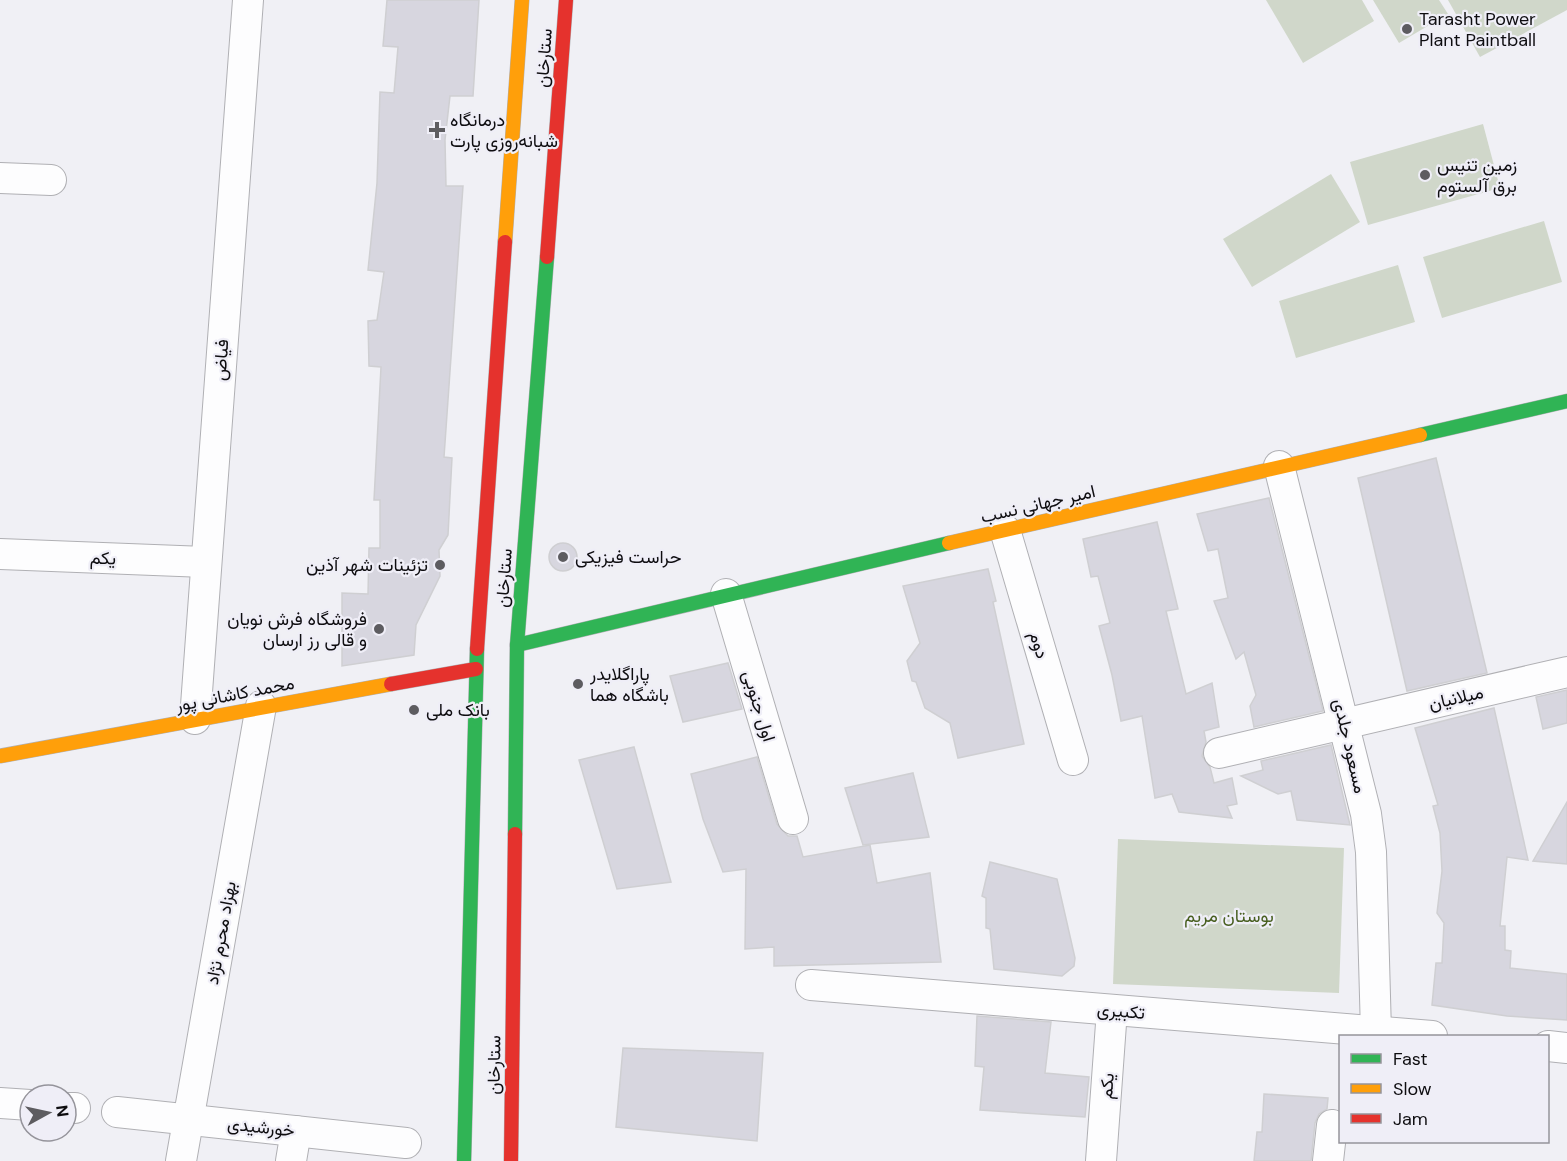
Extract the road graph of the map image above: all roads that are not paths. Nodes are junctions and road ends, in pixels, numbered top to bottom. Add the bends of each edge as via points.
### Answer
1 (248, 0) edge
2 (522, 0) edge
3 (566, 0) edge
4 (0, 178) edge
5 (51, 180) dead end
6 (1567, 401) edge
7 (1279, 466) junction
8 (1005, 530) junction
9 (0, 554) edge
10 (206, 562) junction
11 (726, 594) junction
12 (517, 645) junction
13 (476, 669) junction
14 (1567, 672) edge
15 (261, 706) junction
16 (195, 720) junction
17 (1346, 724) junction
18 (1219, 753) dead end
19 (0, 756) edge
20 (1073, 760) dead end
21 (793, 819) dead end
22 (811, 985) dead end
23 (1112, 1010) junction
24 (1376, 1032) junction
25 (1418, 1035) edge
26 (1549, 1046) edge
27 (1567, 1048) edge
28 (0, 1102) edge
29 (18, 1104) edge
30 (117, 1112) dead end
31 (188, 1119) junction
32 (1332, 1125) dead end
33 (296, 1131) junction
34 (406, 1143) dead end
35 (181, 1161) edge
36 (291, 1161) edge
37 (464, 1161) edge
38 (511, 1161) edge
39 (1101, 1161) edge
40 (1328, 1161) edge

1 - 10 street, فیاض
2 - 13 main road, ستارخان
3 - 12 main road, ستارخان
4 - 5 street
6 - 7 main road, امیر جهانی نسب
7 - 8 main road, امیر جهانی نسب
7 - 17 street, مسعود جلدی
8 - 11 main road, امیر جهانی نسب
8 - 20 street, دوم
9 - 10 street, یکم
10 - 16 street, فیاض
11 - 12 main road, امیر جهانی نسب
11 - 21 street, اول جنوبی
12 - 38 main road, ستارخان
13 - 15 main road, محمد کاشانی پور
13 - 37 main road, ستارخان
14 - 17 street, میلانیان
15 - 16 main road, محمد کاشانی پور
15 - 31 street, بهزاد محرم نژاد
16 - 19 main road, محمد کاشانی پور
17 - 18 street, میلانیان
17 - 24 street, مسعود جلدی via 1371,852
22 - 23 street, تکبیری
23 - 24 street, تکبیری
23 - 39 street, یکم
24 - 25 street, تکبیری
26 - 27 street
28 - 29 street
30 - 31 street, خورشیدی
31 - 33 street, خورشیدی
31 - 35 street, بهزاد محرم نژاد
32 - 40 street
33 - 34 street, خورشیدی
33 - 36 street

